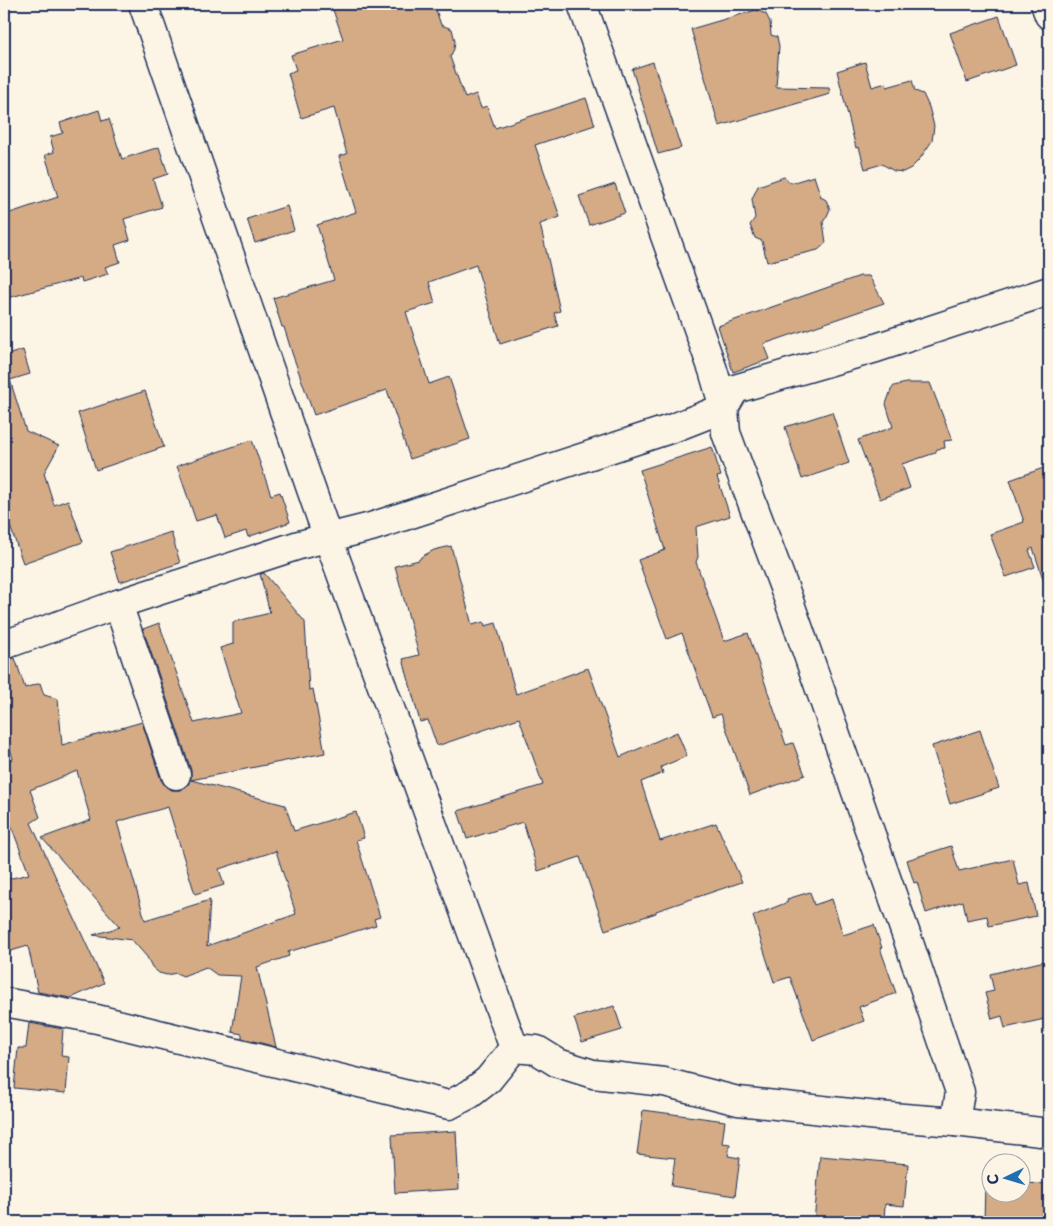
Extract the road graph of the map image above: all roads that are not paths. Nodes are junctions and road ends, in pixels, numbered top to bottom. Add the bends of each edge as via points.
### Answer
1 (143, 4) edge
2 (582, 4) edge
3 (1045, 4) edge
4 (1049, 15) edge
5 (1049, 291) edge
6 (724, 408) junction
7 (328, 538) junction
8 (118, 604) junction
9 (4, 645) edge
10 (176, 776) dead end
11 (4, 1002) edge
12 (514, 1048) junction
13 (955, 1122) junction
14 (1049, 1133) edge

1 - 7 street
2 - 6 street
3 - 4 street
5 - 6 street via 876,348 735,389
6 - 7 street via 673,428 371,527
6 - 13 street via 726,433 804,644 960,1092
7 - 8 street
7 - 12 street
8 - 9 street
8 - 10 street
11 - 12 street via 97,1019 449,1105 488,1080
12 - 13 street via 537,1050 558,1064 593,1074 664,1082 738,1101
13 - 14 street

